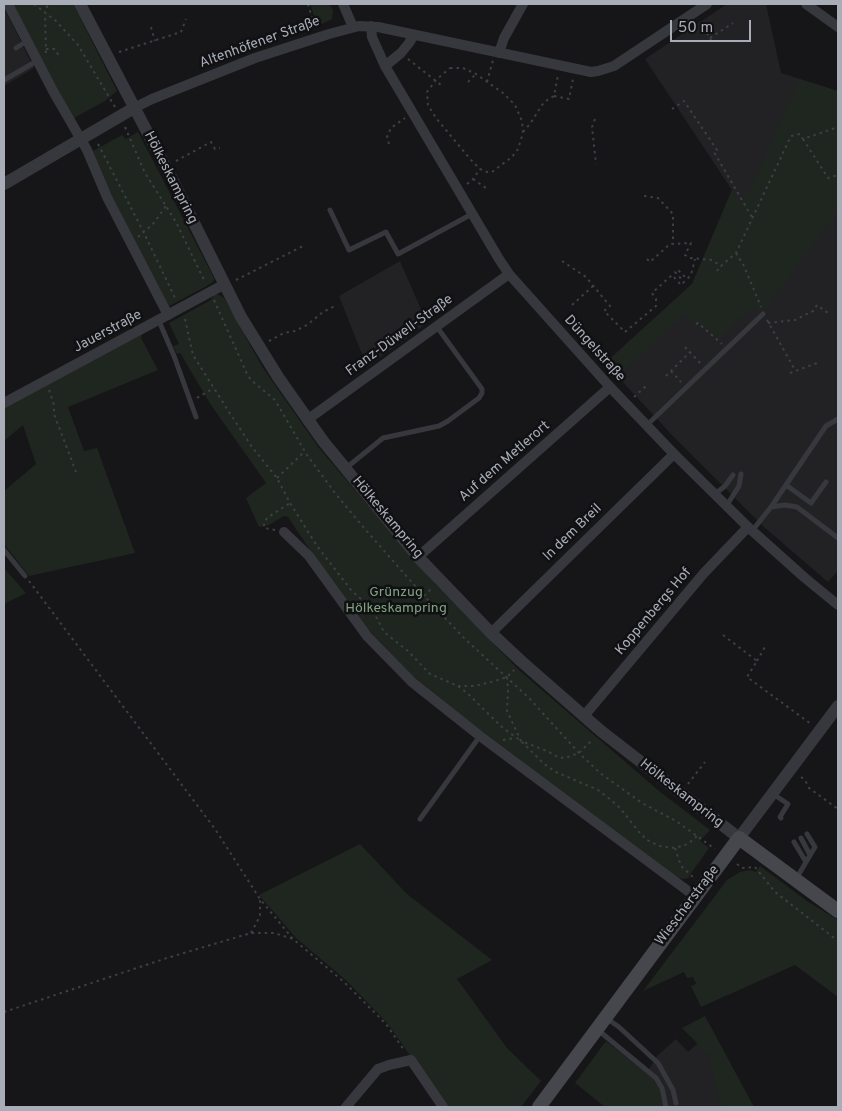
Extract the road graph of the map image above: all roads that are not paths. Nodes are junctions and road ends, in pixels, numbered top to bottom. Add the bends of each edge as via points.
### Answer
1 (80, 4) edge
2 (343, 4) edge
3 (523, 4) edge
4 (708, 4) edge
5 (806, 4) edge
6 (7, 8) edge
7 (371, 26) junction
8 (353, 27) junction
9 (838, 27) edge
10 (414, 35) junction
11 (27, 41) junction
12 (16, 48) dead end
13 (500, 53) junction
14 (42, 59) junction
15 (386, 66) junction
16 (4, 80) edge
17 (134, 108) junction
18 (80, 138) junction
19 (4, 184) edge
20 (330, 210) dead end
21 (472, 214) junction
22 (509, 274) junction
23 (224, 284) junction
24 (763, 314) road end
25 (168, 315) junction
26 (158, 321) junction
27 (437, 327) junction
28 (610, 387) junction
29 (4, 404) edge
30 (196, 417) dead end
31 (838, 419) edge
32 (307, 420) junction
33 (646, 426) junction
34 (674, 454) junction
35 (346, 468) junction
36 (741, 474) dead end
37 (733, 475) dead end
38 (826, 482) dead end
39 (786, 485) junction
40 (715, 494) junction
41 (727, 506) junction
42 (771, 507) junction
43 (750, 529) junction
44 (284, 532) road end
45 (838, 538) edge
46 (4, 550) edge
47 (418, 557) junction
48 (25, 576) road end
49 (838, 605) edge
50 (491, 633) junction
51 (838, 706) edge
52 (584, 716) junction
53 (480, 736) junction
54 (772, 794) junction
55 (787, 810) junction
56 (794, 811) dead end
57 (781, 818) dead end
58 (420, 819) dead end
59 (807, 834) dead end
60 (739, 838) junction
61 (801, 838) dead end
62 (794, 842) dead end
63 (810, 855) junction
64 (806, 862) junction
65 (795, 880) junction
66 (699, 892) junction
67 (838, 911) edge
68 (605, 1017) junction
69 (596, 1029) junction
70 (676, 1103) dead end
71 (346, 1107) edge
72 (443, 1107) edge
73 (539, 1107) edge
74 (666, 1107) edge

1 - 17 street, Hölkeskampring
2 - 8 street
3 - 13 street via 504,38
4 - 13 street, Altenhöfener Straße via 614,66 598,71
5 - 9 street
6 - 11 street
7 - 8 street, Altenhöfener Straße
7 - 10 street, Altenhöfener Straße
7 - 15 street, Düngelstraße via 372,37
8 - 17 street, Altenhöfener Straße via 227,69
10 - 13 street, Altenhöfener Straße
10 - 15 street
11 - 12 lane
11 - 14 street
14 - 16 lane
14 - 18 street
15 - 21 street, Düngelstraße
17 - 18 street, Altenhöfener Straße
17 - 23 street, Hölkeskampring
18 - 19 street, Altenhöfener Straße
18 - 25 street via 107,198
20 - 21 lane via 349,250 386,232 398,254
21 - 22 street, Düngelstraße
22 - 27 street, Franz-Düwell-Straße
22 - 28 street, Düngelstraße
23 - 25 street, Jauerstraße
23 - 32 street, Hölkeskampring via 258,347
24 - 33 lane
25 - 26 street, Jauerstraße
26 - 29 street, Jauerstraße
26 - 30 lane
27 - 32 street, Franz-Düwell-Straße
27 - 35 lane via 482,389 482,394 439,426 383,438
28 - 33 street, Düngelstraße
28 - 47 street, Auf dem Metlerort
31 - 39 lane via 826,426
32 - 35 street, Hölkeskampring
33 - 34 street, Düngelstraße
34 - 40 street, Düngelstraße
34 - 50 street, In dem Breil
35 - 47 street, Hölkeskampring
36 - 41 lane via 739,486
37 - 40 lane
38 - 39 lane via 811,503
39 - 42 lane
40 - 41 street, Düngelstraße
41 - 43 street, Düngelstraße
42 - 43 lane
42 - 45 lane via 785,505 797,508
43 - 49 street, Düngelstraße
43 - 52 street, Koppenbergs Hof via 704,573
44 - 53 street via 309,556 367,636 412,682
46 - 48 lane
47 - 50 street, Hölkeskampring
50 - 52 street, Hölkeskampring
51 - 54 street, Wiescherstraße
52 - 60 street, Hölkeskampring
53 - 58 lane
53 - 66 street
54 - 55 lane
54 - 60 street, Wiescherstraße
55 - 56 lane
55 - 57 lane
59 - 63 lane via 815,848
60 - 65 main road, Hölkeskampring
60 - 66 main road, Wiescherstraße
61 - 63 lane
62 - 64 lane
63 - 64 lane
64 - 65 lane
65 - 67 main road, Hölkeskampring
66 - 68 main road, Wiescherstraße
68 - 69 main road, Wiescherstraße
68 - 70 lane via 658,1063 673,1090
69 - 73 main road, Wiescherstraße
69 - 74 lane via 656,1078
71 - 72 street via 378,1069 411,1060

